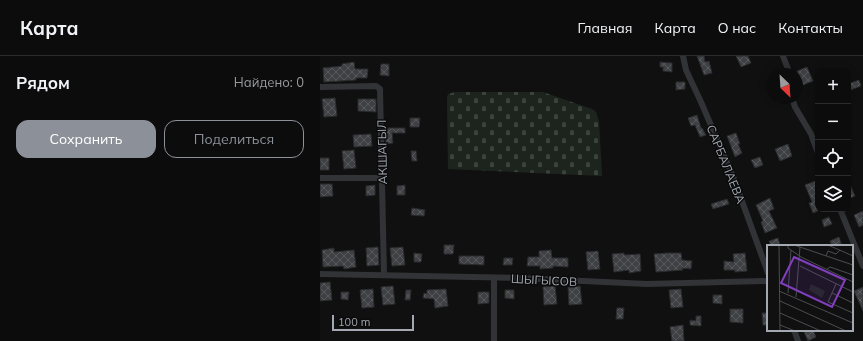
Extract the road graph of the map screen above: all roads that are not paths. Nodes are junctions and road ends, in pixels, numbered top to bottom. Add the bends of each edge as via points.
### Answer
1 (683, 56) edge
2 (783, 56) edge
3 (788, 68) edge
4 (320, 87) edge
5 (794, 104) edge
6 (815, 145) edge
7 (320, 178) edge
8 (382, 178) junction
9 (841, 212) edge
10 (863, 266) edge
11 (767, 270) edge
12 (320, 274) edge
13 (384, 276) junction
14 (494, 278) junction
15 (767, 282) edge
16 (794, 331) edge
17 (494, 341) edge
18 (798, 341) edge

1 - 11 street, САРБАЛАЕВА via 686,70 734,179
2 - 3 street
4 - 8 street, АКШАГЫЛ via 376,86 380,89
5 - 6 street
7 - 8 street
8 - 13 street, АКШАГЫЛ
9 - 10 street
12 - 13 street, ШЫГЫСОВ
13 - 14 street, ШЫГЫСОВ
14 - 15 street, ШЫГЫСОВ via 647,284
14 - 17 street
16 - 18 street

